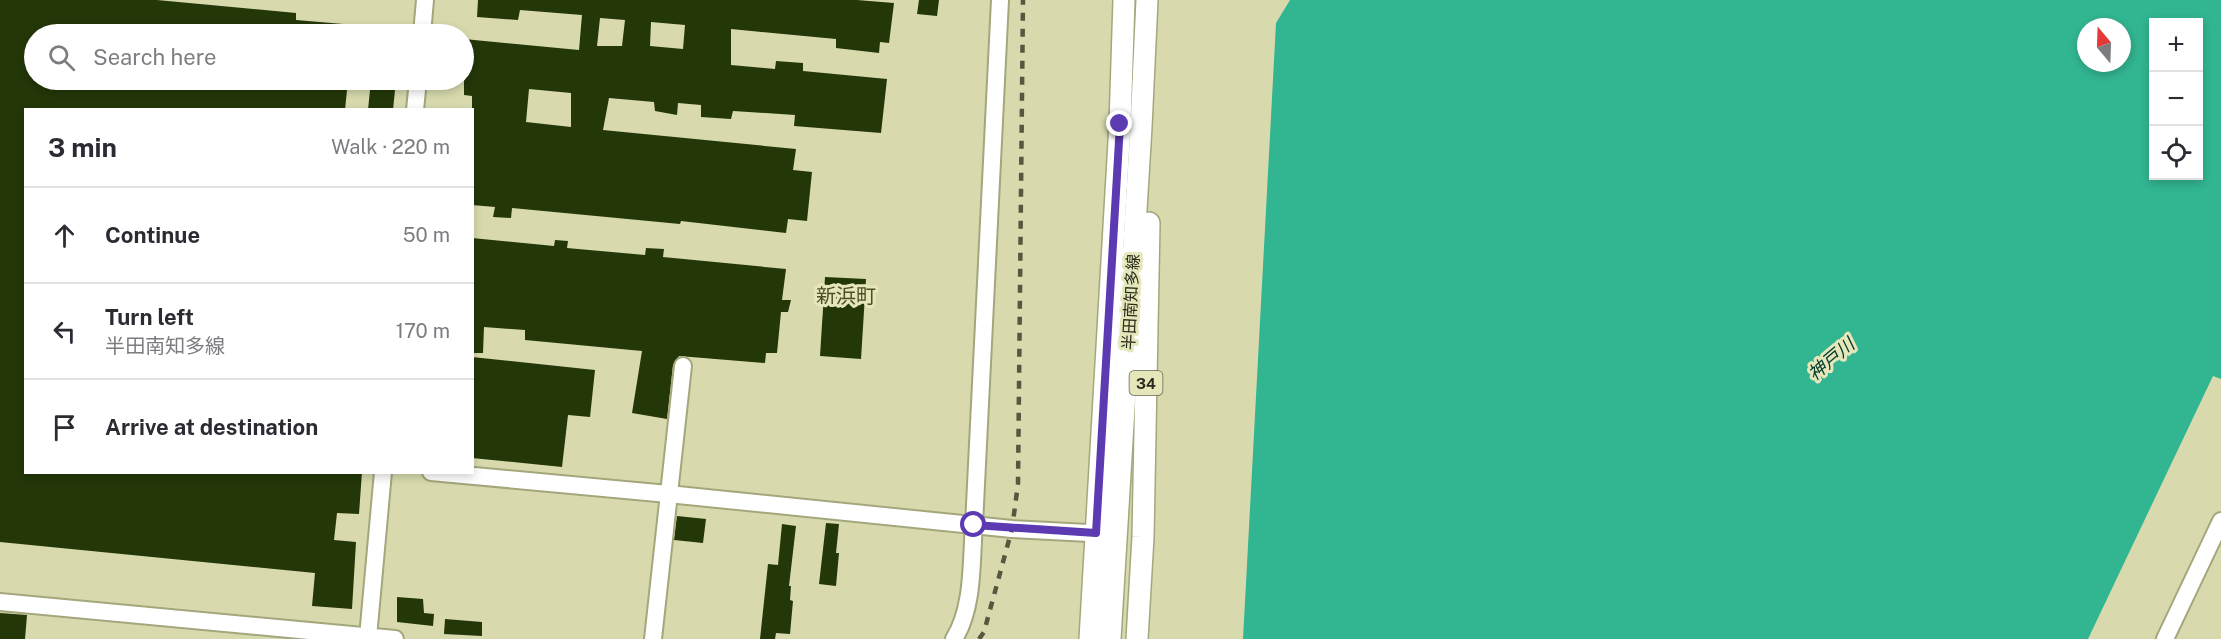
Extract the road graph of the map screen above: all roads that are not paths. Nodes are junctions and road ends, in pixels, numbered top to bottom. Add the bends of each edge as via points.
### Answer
1 (425, 0) edge
2 (1000, 0) edge
3 (1124, 0) edge
4 (1147, 0) edge
5 (423, 24) edge
6 (417, 90) edge
7 (415, 108) edge
8 (1141, 127) junction
9 (683, 366) dead end
10 (383, 474) edge
11 (453, 474) edge
12 (668, 494) junction
13 (2221, 522) edge
14 (974, 525) junction
15 (1096, 533) junction
16 (1117, 535) junction
17 (0, 602) edge
18 (368, 637) junction
19 (395, 639) edge
20 (653, 639) edge
21 (954, 639) edge
22 (1089, 639) edge
23 (1110, 639) edge
24 (1137, 639) edge
25 (2165, 639) edge

1 - 5 street
2 - 14 street
3 - 15 main road, 半田南知多線
4 - 8 main road, 半田南知多線
6 - 7 street
8 - 16 main road, 半田南知多線
8 - 24 main road, 34 via 1150,213
9 - 12 street
10 - 18 street
11 - 12 street
12 - 14 street
12 - 20 street
13 - 25 street
14 - 15 street
14 - 21 street via 968,600
15 - 16 street
15 - 22 main road, 半田南知多線
16 - 23 main road, 半田南知多線
17 - 18 street
18 - 19 street

